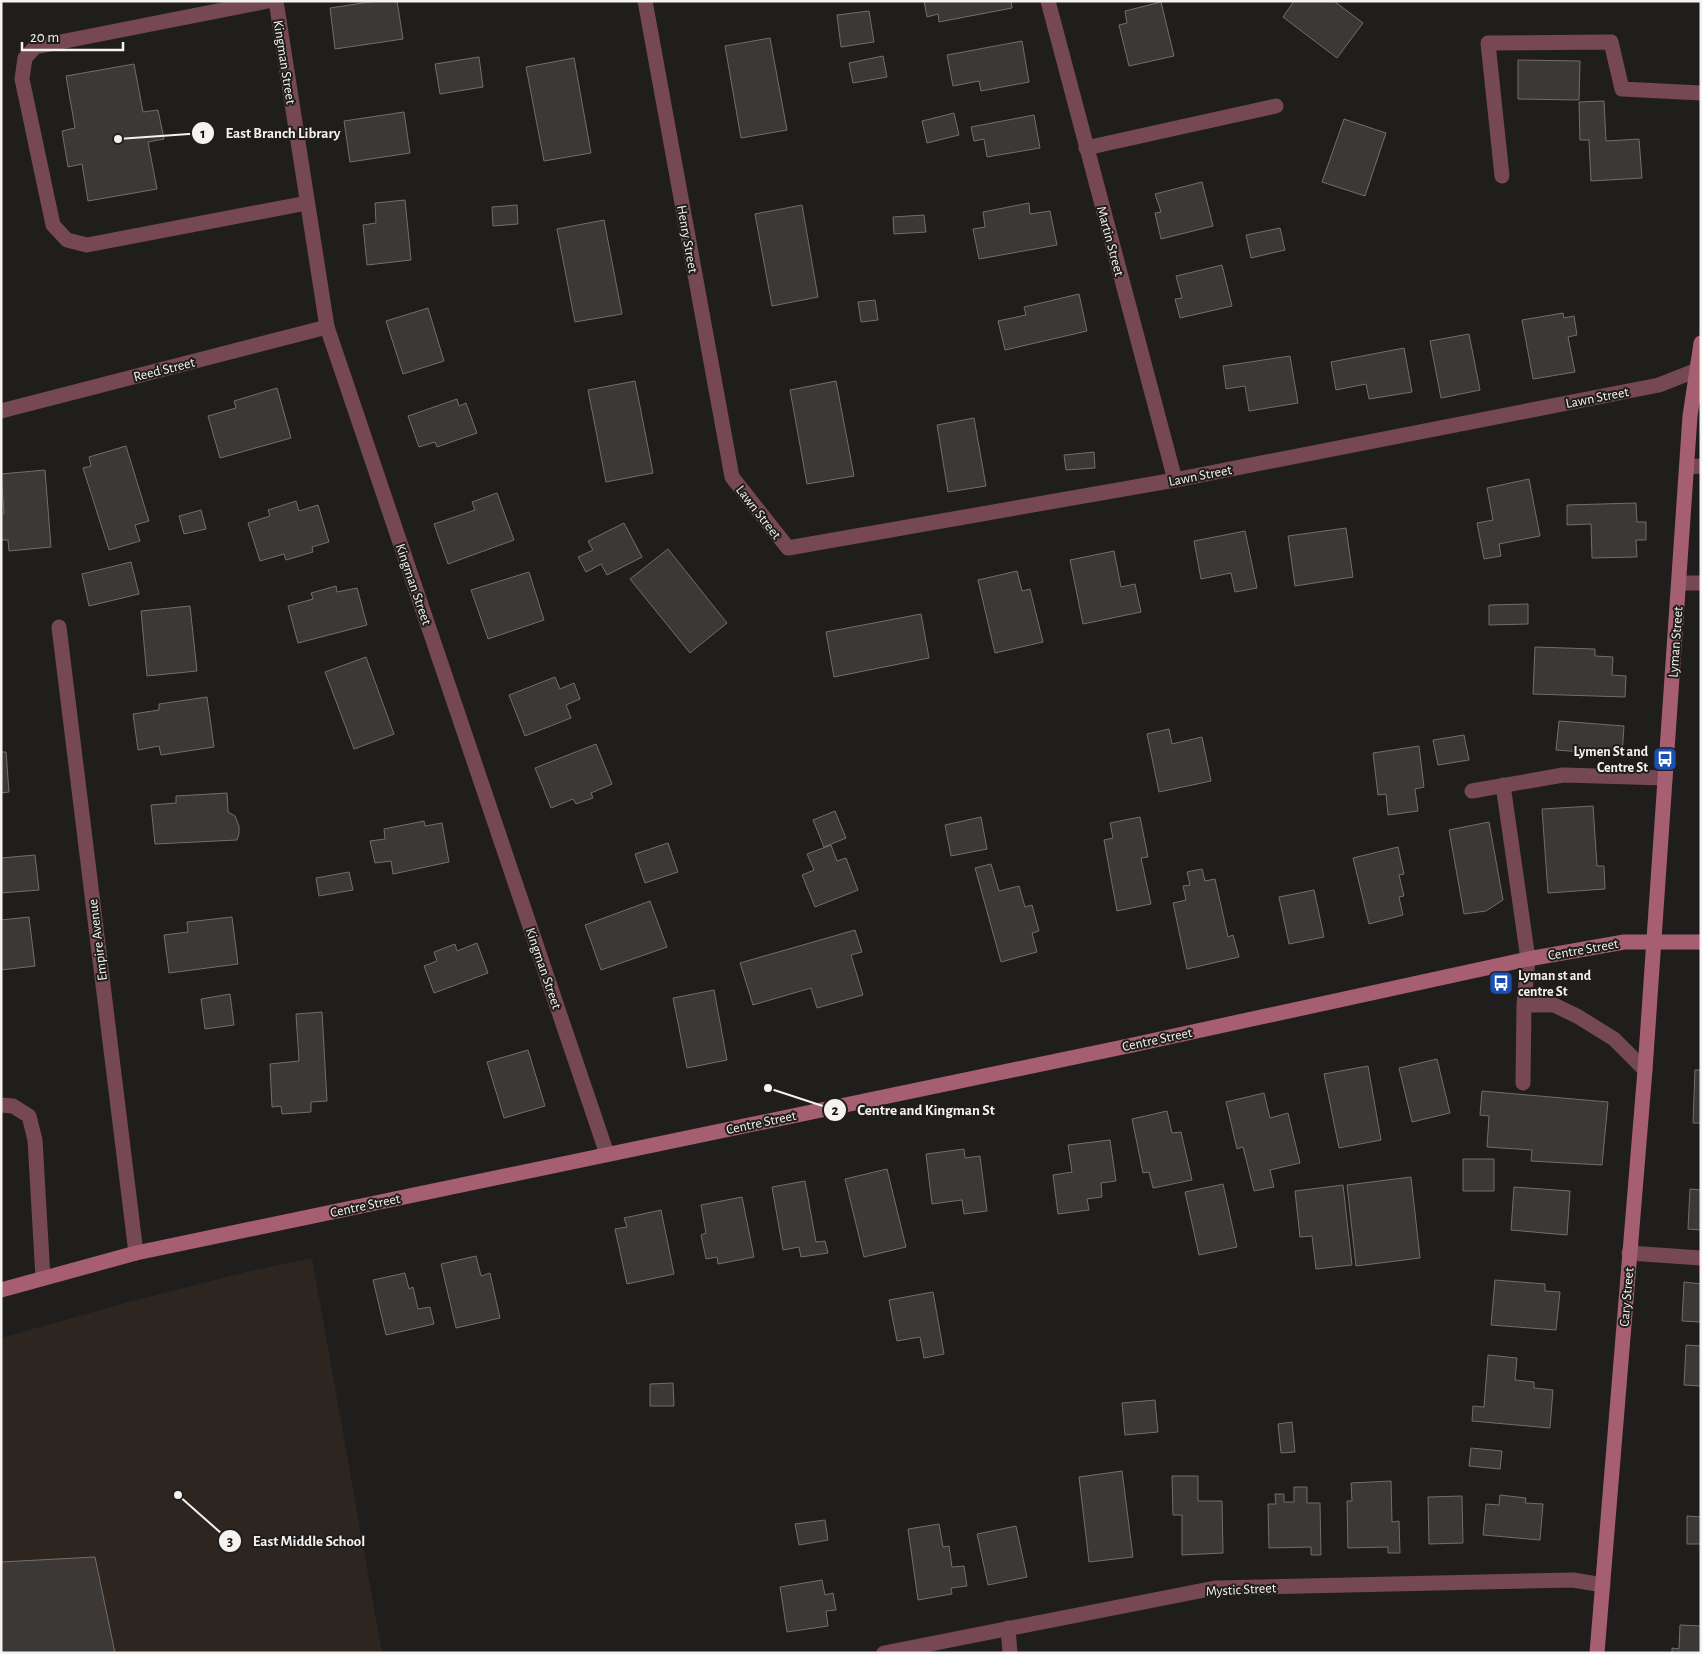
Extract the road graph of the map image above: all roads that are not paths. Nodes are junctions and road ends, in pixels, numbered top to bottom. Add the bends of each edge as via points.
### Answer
1 (268, 1) edge
2 (276, 1) edge
3 (644, 1) edge
4 (1048, 1) edge
5 (1701, 93) edge
6 (1276, 106) dead end
7 (1086, 148) junction
8 (1502, 176) dead end
9 (307, 203) junction
10 (327, 328) junction
11 (1701, 342) edge
12 (1697, 370) junction
13 (1, 411) edge
14 (1694, 466) edge
15 (732, 477) joint
16 (1175, 480) junction
17 (1679, 583) junction
18 (1701, 583) edge
19 (59, 627) dead end
20 (1665, 778) junction
21 (1503, 785) junction
22 (1472, 791) dead end
23 (1654, 942) junction
24 (1701, 942) edge
25 (1528, 959) junction
26 (1524, 1005) junction
27 (1645, 1070) junction
28 (1523, 1083) dead end
29 (1, 1105) edge
30 (607, 1154) junction
31 (136, 1253) junction
32 (1629, 1253) junction
33 (1701, 1258) edge
34 (43, 1278) junction
35 (1, 1290) edge
36 (1602, 1586) junction
37 (1008, 1628) junction
38 (884, 1653) edge
39 (1010, 1653) edge
40 (1598, 1653) edge

1 - 9 street via 35,47 24,58 22,79 54,225 67,240 87,245
2 - 9 street, Kingman Street
3 - 15 street, Henry Street
4 - 7 street, Martin Street
5 - 8 street via 1622,88 1610,42 1488,43
6 - 7 street
7 - 16 street, Martin Street
9 - 10 street, Kingman Street
10 - 13 street, Reed Street
10 - 30 street, Kingman Street
11 - 12 main road, Lyman Street
12 - 14 main road, Lyman Street via 1690,416
12 - 16 street, Lawn Street via 1659,385
14 - 17 main road, Lyman Street
15 - 16 street, Lawn Street via 788,548
17 - 18 street
17 - 20 main road, Lyman Street
19 - 31 street, Empire Avenue
20 - 21 street via 1563,774
20 - 23 main road, Lyman Street
21 - 22 street
21 - 25 street
23 - 24 main road, Centre Street
23 - 25 main road, Centre Street via 1624,942
23 - 27 main road, Cary Street
25 - 26 street
25 - 30 main road, Centre Street
26 - 27 street via 1554,1005 1577,1016 1614,1039
26 - 28 street
27 - 32 main road, Cary Street
29 - 34 street via 13,1106 29,1116 36,1140
30 - 31 main road, Centre Street
31 - 34 main road, Centre Street
32 - 33 street
32 - 36 main road, Cary Street
34 - 35 main road, Centre Street
36 - 37 street, Mystic Street via 1573,1580 1216,1588
36 - 40 main road, Cary Street
37 - 38 street, Mystic Street
37 - 39 street

